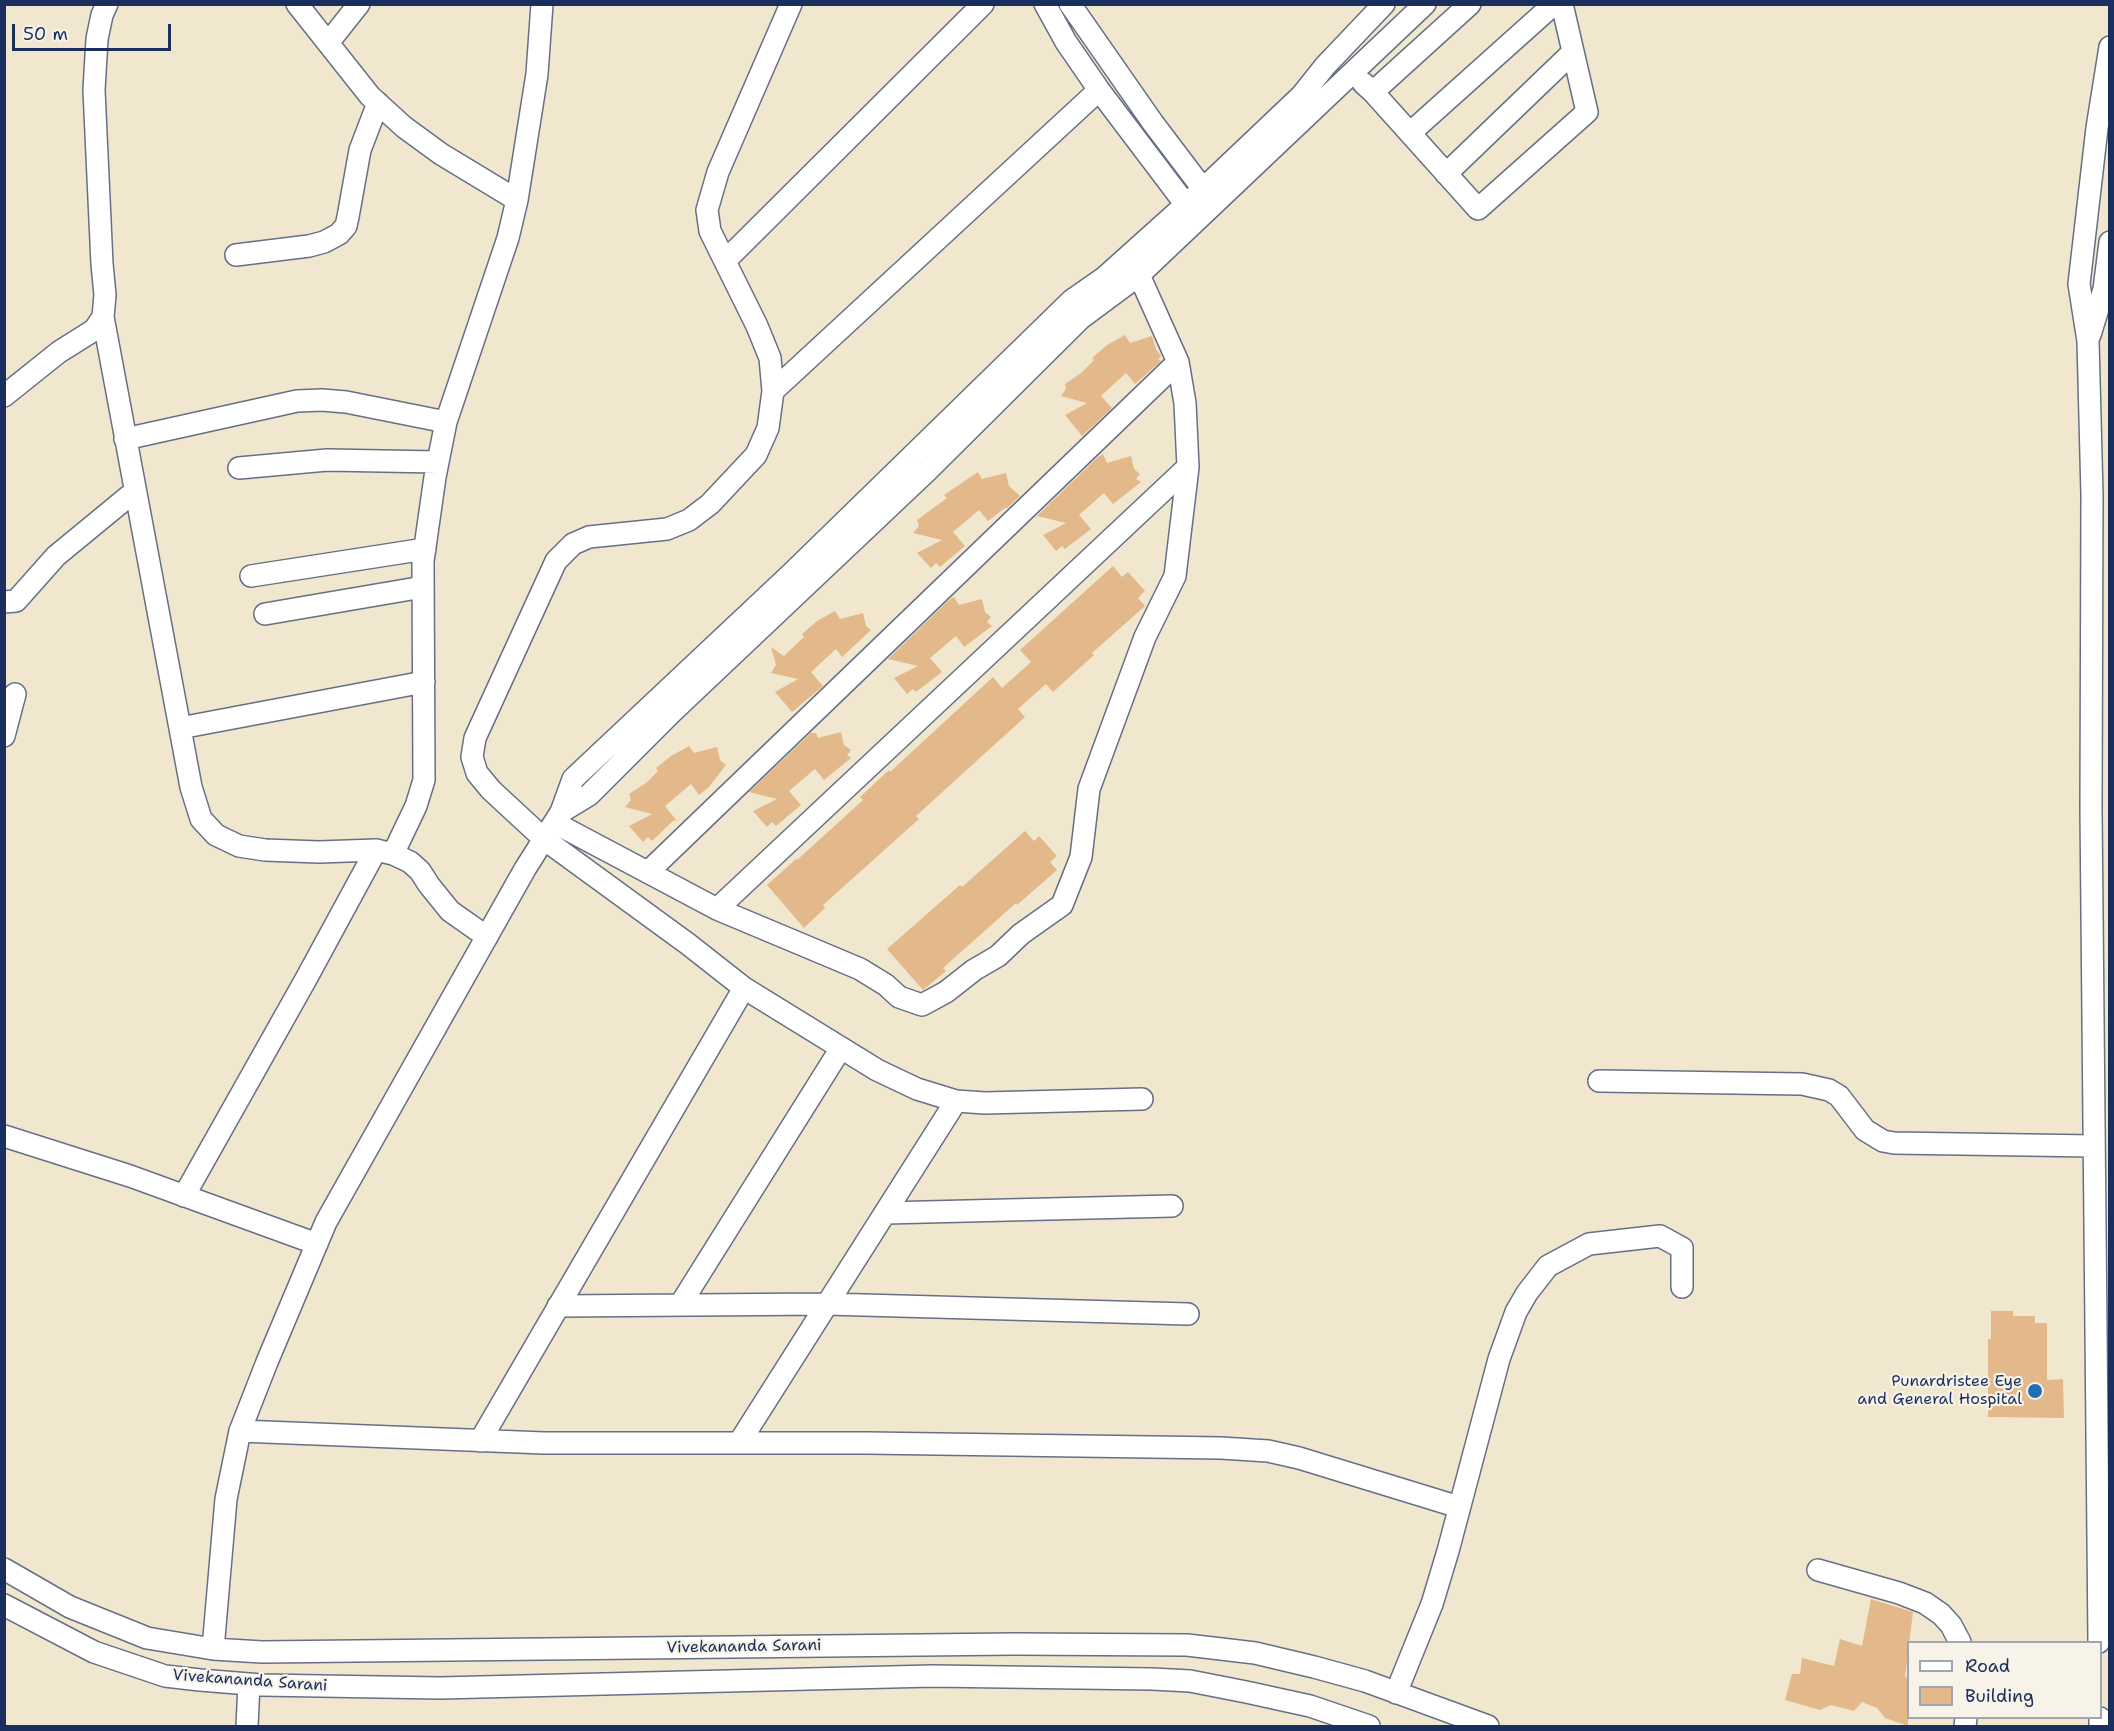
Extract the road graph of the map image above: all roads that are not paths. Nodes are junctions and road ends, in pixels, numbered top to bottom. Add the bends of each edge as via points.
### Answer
1 (107, 4) edge
2 (297, 4) edge
3 (359, 4) edge
4 (542, 4) edge
5 (791, 4) edge
6 (983, 4) edge
7 (1045, 4) edge
8 (1070, 4) edge
9 (1384, 4) edge
10 (1425, 4) edge
11 (1470, 4) edge
12 (1554, 4) edge
13 (1562, 4) edge
14 (328, 43) junction
15 (2109, 47) edge
16 (1573, 52) junction
17 (1323, 70) junction
18 (1345, 79) junction
19 (1099, 90) junction
20 (1373, 92) junction
21 (378, 103) junction
22 (1410, 133) junction
23 (1446, 174) junction
24 (1203, 189) junction
25 (517, 200) junction
26 (1186, 205) junction
27 (2109, 242) edge
28 (1134, 251) junction
29 (236, 255) dead end
30 (725, 261) junction
31 (1139, 275) junction
32 (103, 316) junction
33 (2088, 341) junction
34 (1178, 362) junction
35 (773, 392) junction
36 (4, 396) edge
37 (446, 422) junction
38 (125, 439) junction
39 (438, 462) junction
40 (1188, 467) junction
41 (239, 468) dead end
42 (135, 491) junction
43 (2101, 495) edge
44 (425, 549) junction
45 (251, 576) dead end
46 (423, 587) junction
47 (4, 603) edge
48 (265, 614) dead end
49 (424, 682) junction
50 (15, 693) dead end
51 (180, 728) junction
52 (4, 736) edge
53 (553, 824) junction
54 (384, 852) junction
55 (649, 871) junction
56 (717, 909) junction
57 (487, 937) junction
58 (744, 988) junction
59 (841, 1048) junction
60 (1599, 1081) dead end
61 (1142, 1099) dead end
62 (956, 1101) junction
63 (2102, 1110) edge
64 (4, 1136) edge
65 (2093, 1146) junction
66 (184, 1196) junction
67 (1172, 1206) dead end
68 (885, 1212) junction
69 (317, 1244) junction
70 (1682, 1287) dead end
71 (827, 1304) junction
72 (680, 1305) junction
73 (558, 1306) junction
74 (1188, 1314) dead end
75 (2103, 1377) edge
76 (240, 1431) junction
77 (480, 1441) junction
78 (739, 1443) junction
79 (1459, 1507) junction
80 (4, 1569) edge
81 (1818, 1570) dead end
82 (4, 1605) edge
83 (2104, 1613) edge
84 (1959, 1641) edge
85 (2099, 1641) edge
86 (734, 1647) junction
87 (213, 1649) junction
88 (735, 1679) junction
89 (249, 1684) junction
90 (1396, 1693) junction
91 (247, 1726) edge
92 (1370, 1726) edge
93 (1488, 1726) edge

1 - 32 street via 97,39 94,90
2 - 14 street
3 - 14 street
4 - 25 street via 537,74
5 - 30 street via 718,172 707,210 710,231
6 - 30 street
7 - 19 street
8 - 24 street
9 - 17 street
10 - 18 street
11 - 20 street
12 - 22 street
13 - 16 street
14 - 21 street
15 - 33 street via 2079,284
16 - 23 street
16 - 23 street via 1587,112 1478,209
17 - 18 street
17 - 24 street
18 - 20 street
18 - 31 street
19 - 26 street
19 - 35 street
20 - 22 street
21 - 25 street via 441,154
21 - 29 street via 360,150 346,226 339,234 309,246
22 - 23 street
24 - 26 street
25 - 37 street via 508,238
26 - 28 street
27 - 33 street via 2104,289
28 - 31 street
28 - 53 street via 1105,278 1072,300 791,574 573,779
30 - 35 street via 770,358
31 - 34 street
31 - 53 street via 1082,318 589,795
32 - 36 street via 94,330
32 - 38 street
33 - 43 street
34 - 40 street via 1185,403
34 - 55 street
35 - 53 street via 768,428 756,455 696,515 667,529 589,537 573,544 556,561 475,738 472,757 477,773 491,790
37 - 38 street via 346,402 297,401
37 - 39 street
38 - 42 street
39 - 41 street via 327,459
39 - 44 street
40 - 56 street
40 - 56 street via 1175,576 1146,637 1089,789 1081,856 1062,904 998,956 922,1005 899,997 860,969
42 - 47 street via 56,556 16,601
42 - 51 street
43 - 63 street via 2091,808
44 - 45 street
44 - 46 street
46 - 48 street
46 - 49 street
49 - 51 street
49 - 54 street via 424,780 416,806
50 - 52 street
51 - 54 street via 201,819 216,836 239,846 265,850
53 - 55 street
53 - 57 street
53 - 58 street via 688,944
54 - 57 street via 410,862 450,911
54 - 66 street via 306,979
55 - 56 street
57 - 69 street
58 - 59 street
58 - 73 street
59 - 62 street via 907,1084
59 - 72 street
60 - 65 street via 1802,1084 1839,1096 1865,1130 1883,1141
61 - 62 street
62 - 68 street
63 - 65 street
64 - 66 street
65 - 75 street
66 - 69 street
67 - 68 street
68 - 71 street
69 - 76 street
70 - 79 street via 1682,1248 1660,1236 1589,1244 1548,1266 1516,1312
71 - 72 street
71 - 74 street
71 - 78 street
72 - 73 street
73 - 77 street
75 - 83 street
76 - 77 street
76 - 87 street via 226,1499
77 - 78 street
78 - 79 street via 1268,1450
79 - 90 street via 1432,1604
80 - 87 street, Vivekananda Sarani via 70,1607 147,1638
81 - 84 street via 1925,1604 1941,1614
82 - 89 street, Vivekananda Sarani via 94,1652 132,1666 165,1676
83 - 85 street
86 - 87 street, Vivekananda Sarani via 262,1652
86 - 88 street
86 - 90 street, Vivekananda Sarani via 1187,1645 1255,1653
88 - 89 street, Vivekananda Sarani via 440,1688
88 - 92 street, Vivekananda Sarani via 1051,1677 1190,1681 1310,1706
89 - 91 street
90 - 93 street, Vivekananda Sarani

